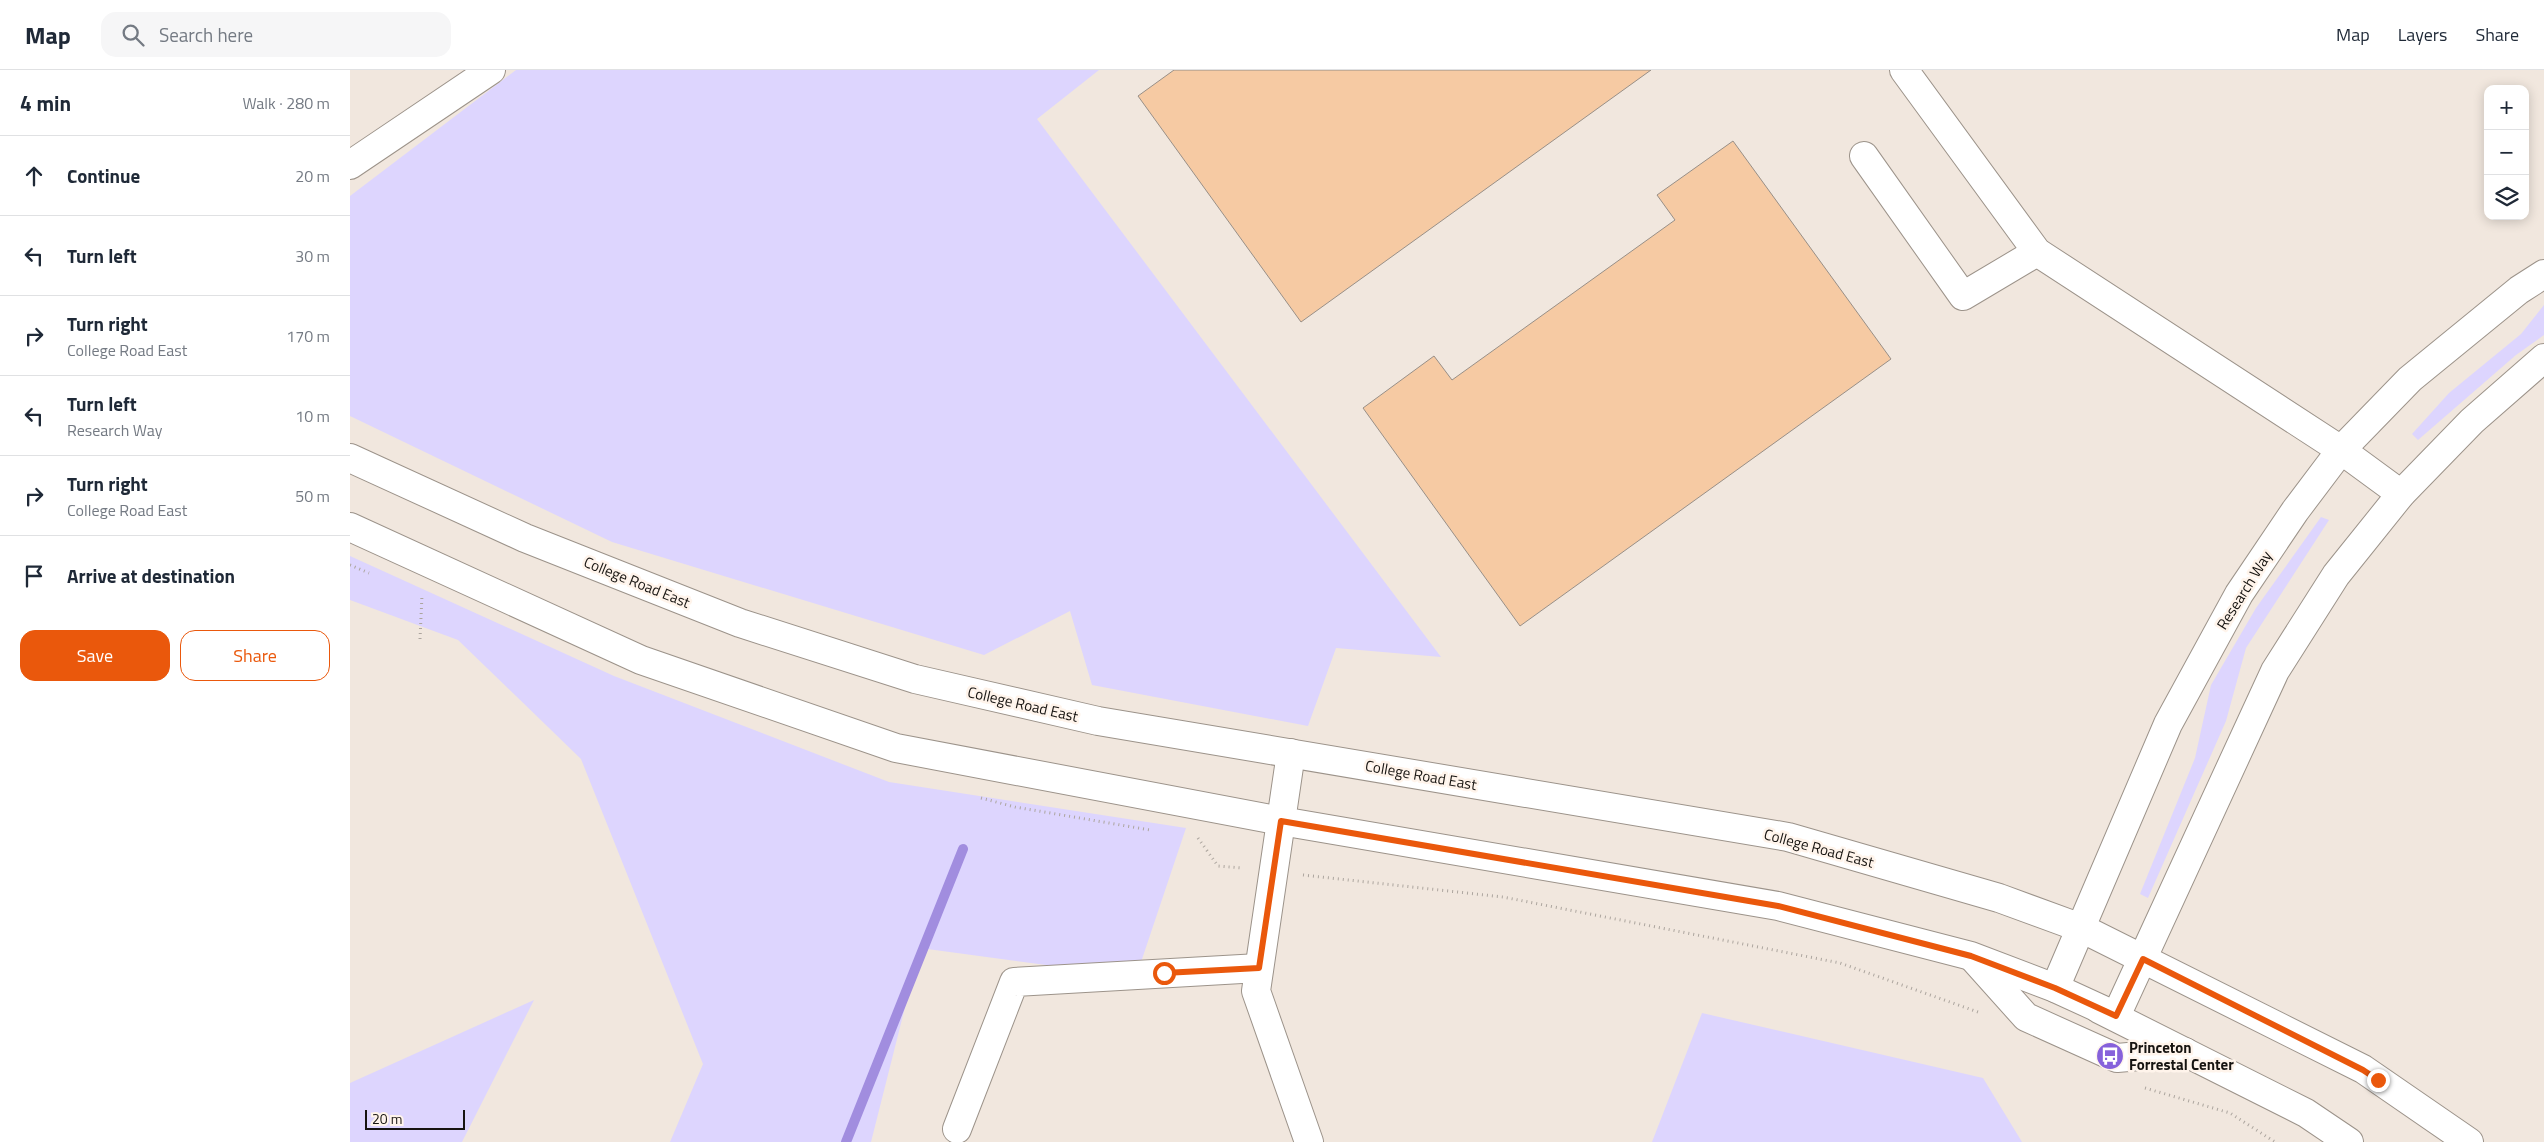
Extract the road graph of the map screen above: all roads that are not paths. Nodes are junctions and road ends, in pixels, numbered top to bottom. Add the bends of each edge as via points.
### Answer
1 (491, 70) edge
2 (1904, 70) edge
3 (1864, 156) dead end
4 (350, 164) edge
5 (2037, 252) junction
6 (2544, 274) edge
7 (2544, 358) edge
8 (2341, 450) junction
9 (350, 458) edge
10 (2401, 494) junction
11 (350, 527) edge
12 (1291, 753) junction
13 (1281, 821) junction
14 (2081, 928) junction
15 (1971, 956) junction
16 (2143, 959) junction
17 (1259, 968) junction
18 (2055, 988) junction
19 (2185, 1052) junction
20 (957, 1129) dead end
21 (1309, 1142) edge
22 (2349, 1142) edge
23 (2469, 1142) edge

1 - 4 street
2 - 5 street
3 - 5 street via 1963,296
5 - 8 street
6 - 8 street, Research Way via 2519,290 2410,379
7 - 10 street via 2472,421
8 - 10 street
8 - 14 street, Research Way via 2239,594 2186,689
9 - 12 street, College Road East via 525,538 740,623 915,679 1098,721
10 - 16 street via 2336,575 2275,671
11 - 13 street via 640,660 896,748
12 - 13 street
12 - 14 street, College Road East via 1788,837 1999,898
13 - 15 street via 1778,906
13 - 17 street
14 - 16 street, College Road East
14 - 18 street, Research Way
15 - 18 street
15 - 19 street via 2026,1017 2117,1058
16 - 18 street via 2116,1016
16 - 23 street, College Road East via 2363,1070
17 - 20 street via 1014,982
17 - 21 street via 1256,991
18 - 19 street
19 - 22 street via 2306,1113

